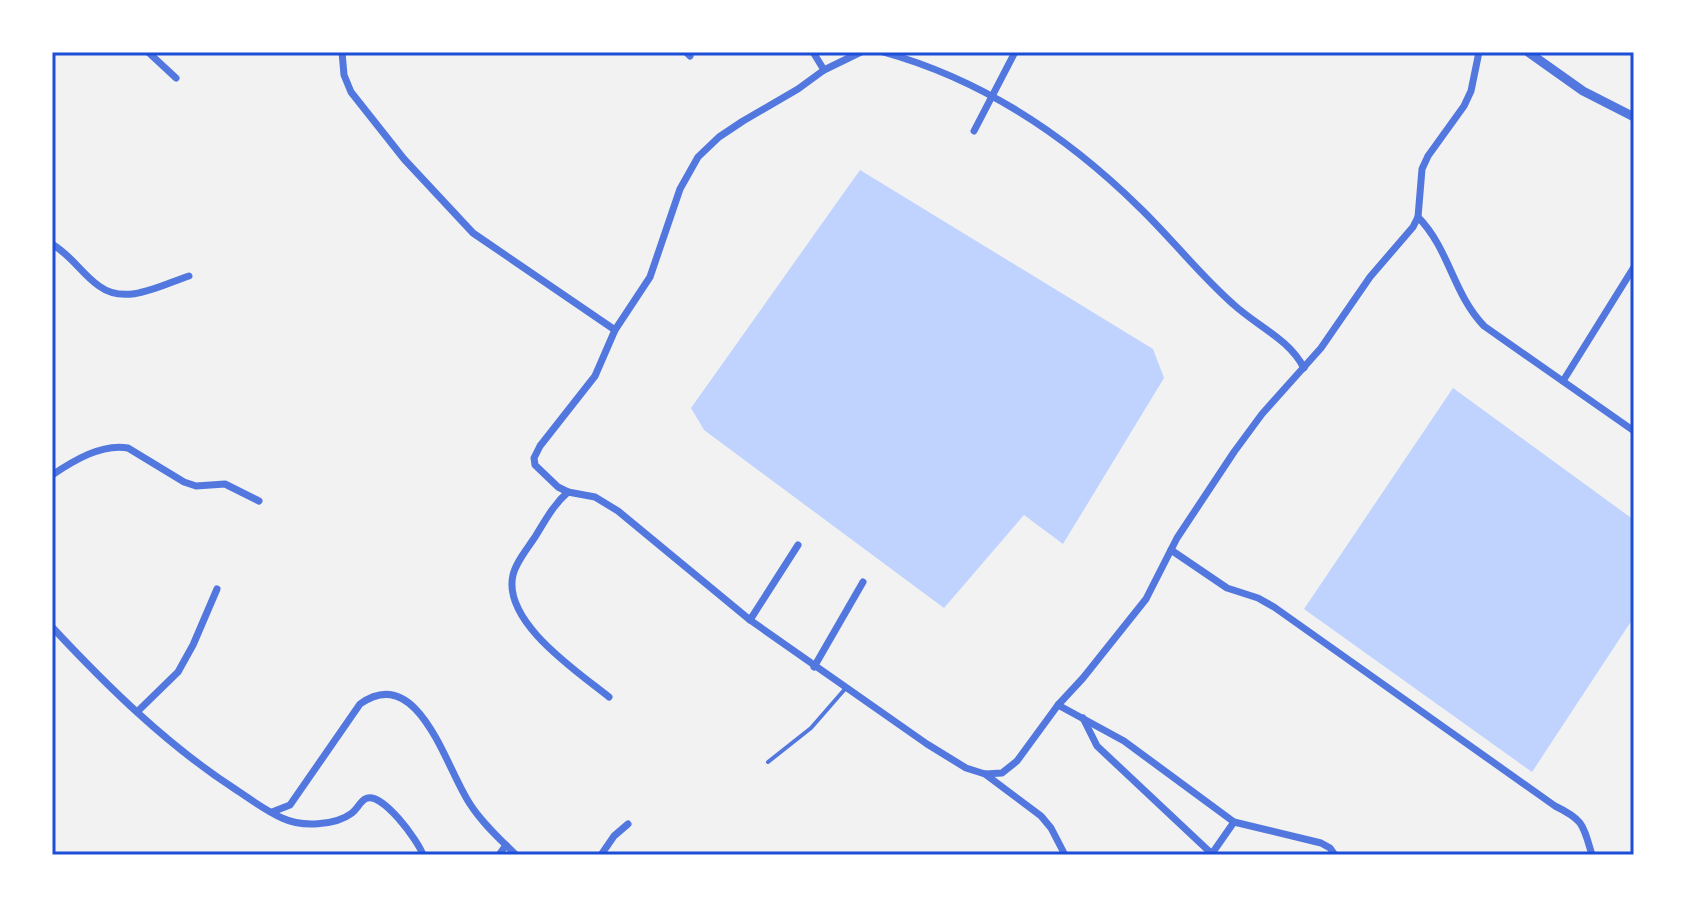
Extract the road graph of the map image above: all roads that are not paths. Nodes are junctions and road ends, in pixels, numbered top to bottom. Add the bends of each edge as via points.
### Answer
1 (148, 52) edge
2 (342, 52) edge
3 (813, 52) edge
4 (861, 52) edge
5 (883, 52) edge
6 (1015, 52) edge
7 (1479, 52) edge
8 (1528, 52) edge
9 (824, 70) junction
10 (176, 78) dead end
11 (992, 96) junction
12 (1634, 117) edge
13 (974, 131) dead end
14 (1418, 217) junction
15 (52, 244) edge
16 (1634, 267) edge
17 (189, 276) dead end
18 (615, 330) junction
19 (1304, 368) junction
20 (1563, 381) junction
21 (1634, 431) edge
22 (52, 475) edge
23 (568, 492) junction
24 (259, 501) dead end
25 (798, 545) dead end
26 (1171, 550) junction
27 (863, 582) dead end
28 (217, 589) dead end
29 (750, 620) junction
30 (52, 627) edge
31 (814, 667) junction
32 (845, 689) junction
33 (609, 697) dead end
34 (1058, 705) junction
35 (138, 711) junction
36 (1083, 718) junction
37 (768, 762) dead end
38 (985, 774) junction
39 (272, 812) junction
40 (1234, 822) junction
41 (628, 824) dead end
42 (506, 845) junction
43 (1211, 854) edge
44 (423, 855) edge
45 (499, 855) edge
46 (516, 855) edge
47 (601, 855) edge
48 (1065, 855) edge
49 (1335, 855) edge
50 (1592, 855) edge

1 - 10 street
2 - 18 street via 351,92 473,233
3 - 9 street
4 - 9 street
5 - 11 street
6 - 11 street
7 - 14 street via 1464,106 1422,169
8 - 12 street via 1583,91
9 - 18 street via 719,137 698,157 680,189 650,277
11 - 13 street
11 - 19 street via 1051,132 1115,185 1233,305 1295,351
14 - 19 street
14 - 20 street via 1439,246 1468,309
15 - 17 street via 114,294 131,295
16 - 20 street
18 - 23 street via 595,376 534,458 540,472
19 - 26 street via 1234,452
20 - 21 street
22 - 24 street via 118,446 184,482 225,484
23 - 29 street via 595,497 618,511
23 - 33 street via 556,502 516,566 512,591 536,635
25 - 29 street
26 - 34 street via 1146,599
26 - 50 street via 1227,588 1274,607 1572,815 1580,821
27 - 31 street
28 - 35 street via 178,672
29 - 31 street
30 - 35 street
31 - 32 street
32 - 37 lane via 811,728
32 - 38 street via 966,768
34 - 36 street
34 - 38 street via 1017,761 1002,773
35 - 39 street via 186,755
36 - 40 street via 1124,741
36 - 43 street via 1097,746
38 - 48 street via 1041,816
39 - 42 street via 290,805 360,704 382,693 405,699 433,730 471,806
39 - 44 street via 299,825 340,820 371,798 401,820
40 - 43 street
40 - 49 street via 1321,843
41 - 47 street
42 - 45 street
42 - 46 street

